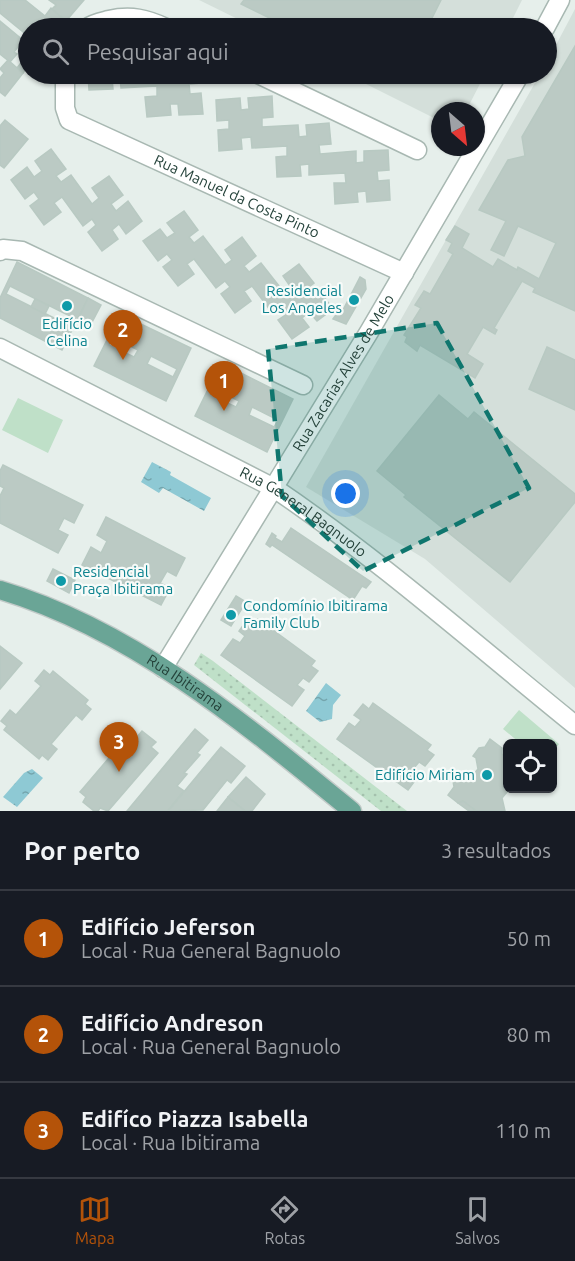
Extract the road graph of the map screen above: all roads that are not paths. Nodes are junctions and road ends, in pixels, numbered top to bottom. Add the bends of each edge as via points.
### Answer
1 (560, 0) edge
2 (116, 18) edge
3 (138, 18) edge
4 (550, 18) edge
5 (65, 84) edge
6 (279, 84) edge
7 (514, 84) edge
8 (417, 150) dead end
9 (7, 250) edge
10 (404, 273) junction
11 (0, 348) edge
12 (303, 385) dead end
13 (274, 488) junction
14 (0, 590) edge
15 (163, 668) junction
16 (575, 725) edge
17 (352, 811) edge

1 - 4 street
2 - 3 street
5 - 10 street, Rua Manuel da Costa Pinto via 69,120
6 - 8 street
7 - 10 street, Rua Zacarias Alves de Melo
9 - 12 street via 22,251
10 - 13 street, Rua Zacarias Alves de Melo
11 - 13 street, Rua General Bagnuolo
13 - 15 street, Rua Zacarias Alves de Melo
13 - 16 street, Rua General Bagnuolo via 360,550
14 - 15 main road, Rua Ibitirama via 100,630
15 - 17 main road, Rua Ibitirama

